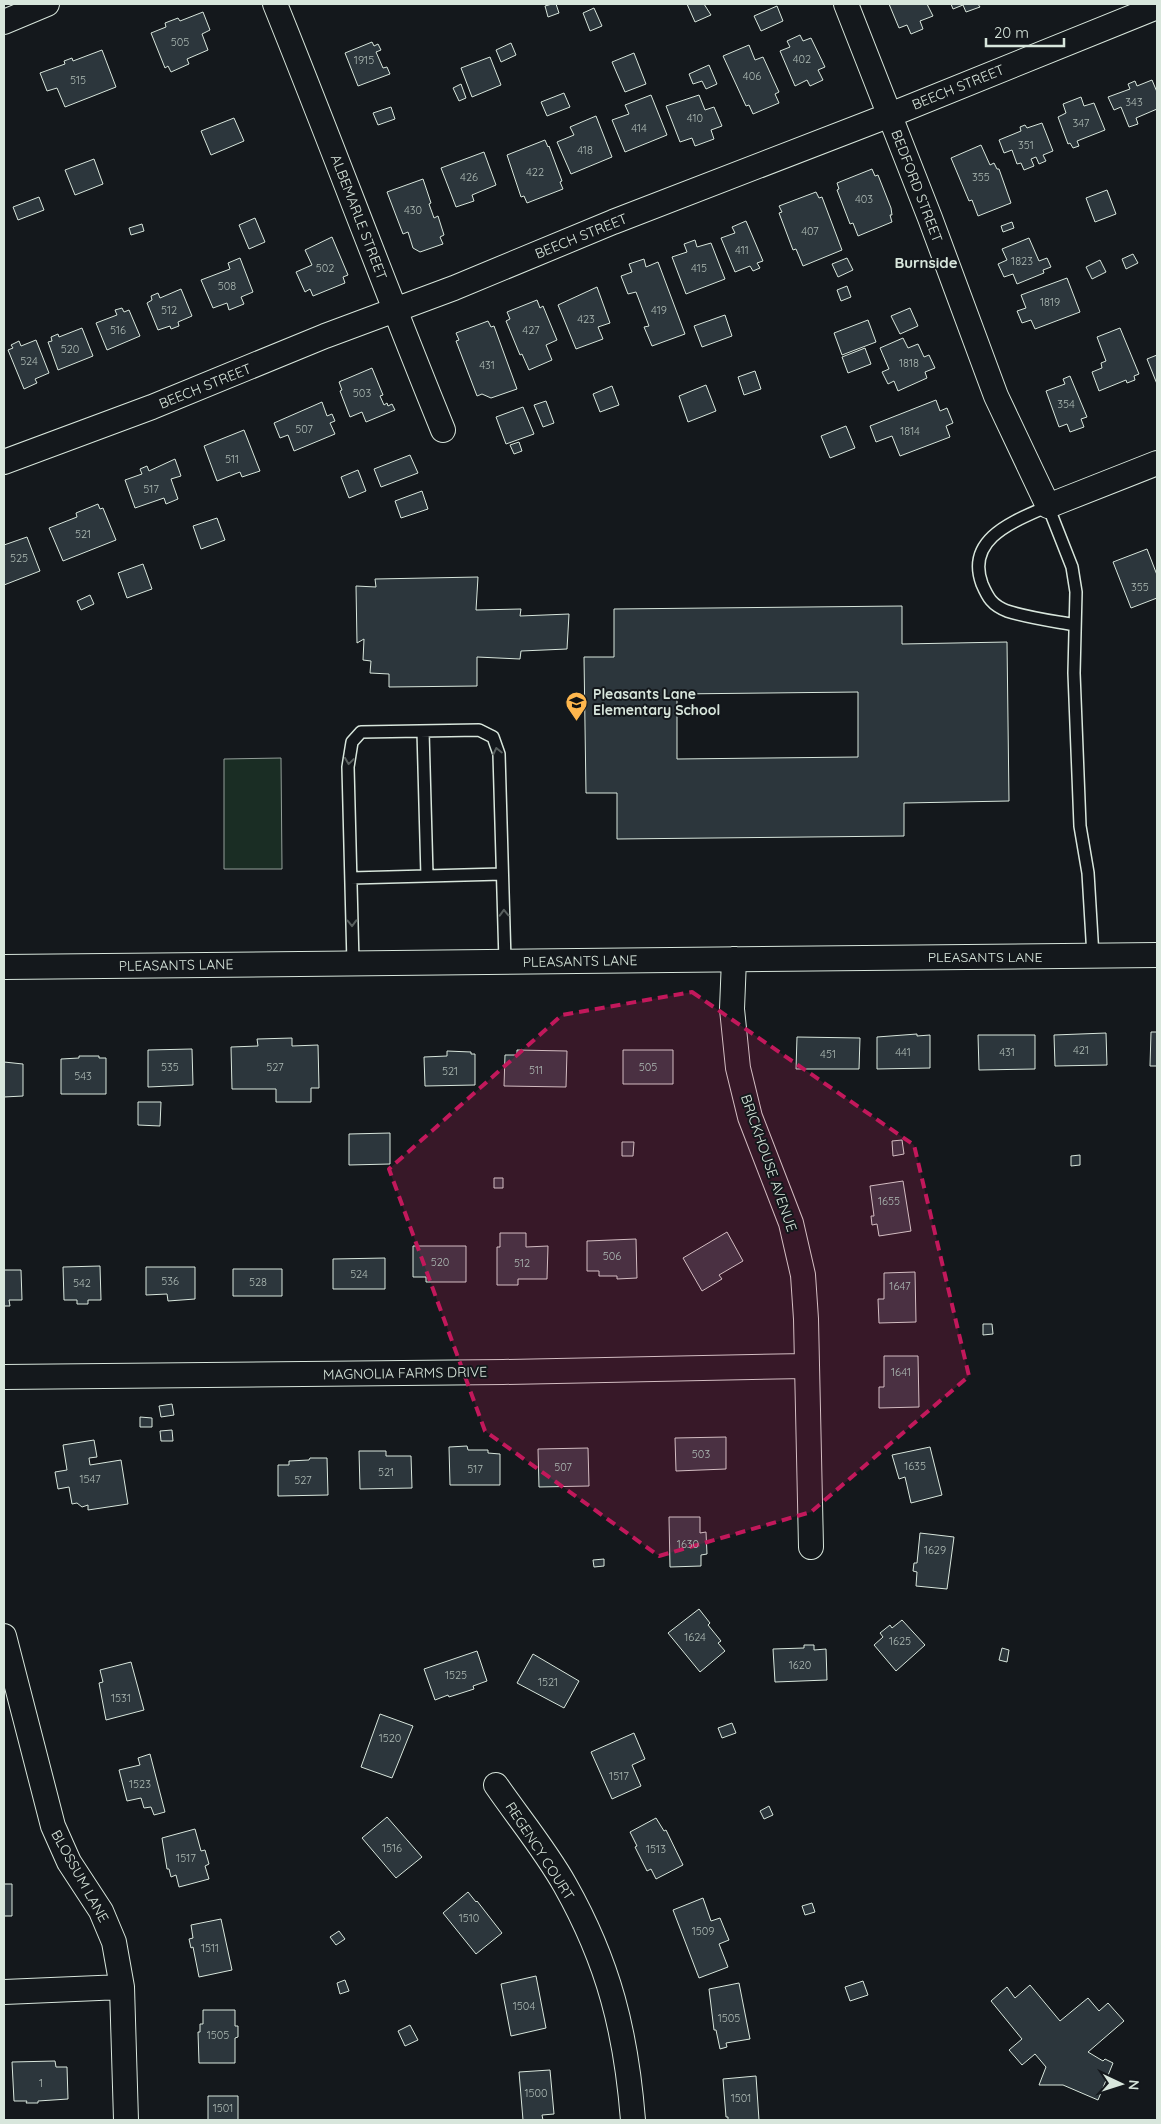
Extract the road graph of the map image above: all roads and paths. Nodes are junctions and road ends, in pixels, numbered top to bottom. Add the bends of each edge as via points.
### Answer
1 (47, 4) edge
2 (275, 4) edge
3 (846, 4) edge
4 (1157, 7) edge
5 (4, 22) edge
6 (890, 115) junction
7 (394, 310) junction
8 (443, 430) dead end
9 (4, 462) edge
10 (1157, 463) edge
11 (1048, 506) junction
12 (1075, 625) junction
13 (424, 731) junction
14 (502, 874) junction
15 (427, 876) junction
16 (351, 878) junction
17 (1157, 955) edge
18 (1093, 956) junction
19 (734, 959) junction
20 (505, 962) junction
21 (353, 963) junction
22 (4, 967) edge
23 (806, 1366) junction
24 (4, 1377) edge
25 (810, 1547) dead end
26 (4, 1636) edge
27 (496, 1785) dead end
28 (122, 1987) junction
29 (4, 1992) edge
30 (126, 2120) edge
31 (633, 2120) edge

1 - 5 street
2 - 7 street, ALBEMARLE STREET
3 - 6 street, BEDFORD STREET
4 - 6 street, BEECH STREET
6 - 7 street, BEECH STREET
6 - 11 street, BEDFORD STREET via 996,396
7 - 8 street, ALBEMARLE STREET
7 - 9 street, BEECH STREET
10 - 11 street
11 - 12 lane via 1072,567 1076,592
11 - 12 lane via 989,538 979,560 980,579 988,599 1006,610
12 - 18 lane via 1080,826 1088,872
14 -> 13 lane via 499,754 494,737 478,730
13 - 15 lane
13 -> 16 lane via 361,732 352,742 348,767
14 - 15 lane
20 -> 14 lane
15 - 16 lane
16 -> 21 lane
17 - 18 street, PLEASANTS LANE
18 - 19 street, PLEASANTS LANE
19 - 20 street, PLEASANTS LANE
19 - 23 street, BRICKHOUSE AVENUE via 732,1009 738,1068 750,1116 791,1223 799,1257 806,1319
20 - 21 street, PLEASANTS LANE
21 - 22 street, PLEASANTS LANE
23 - 24 street, MAGNOLIA FARMS DRIVE
23 - 25 street, BRICKHOUSE AVENUE
26 - 28 street, BLOSSUM LANE via 53,1826 69,1862 101,1911 114,1942
27 - 31 street, REGENCY COURT via 564,1884 591,1935 608,1978 620,2022 629,2069
28 - 29 street
28 - 30 street, BLOSSUM LANE

